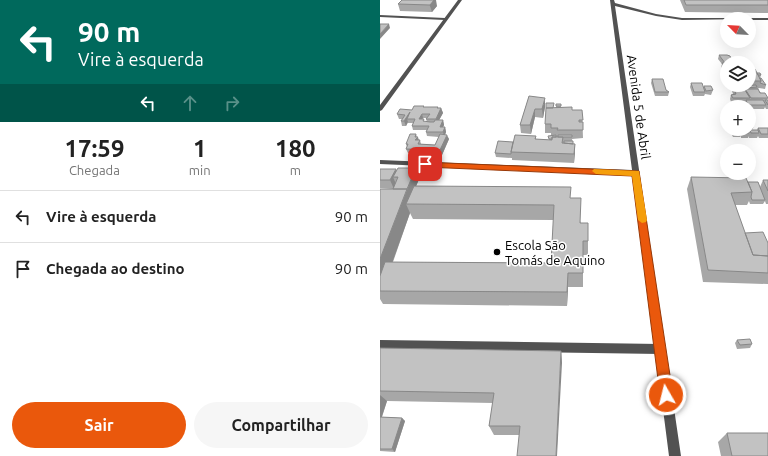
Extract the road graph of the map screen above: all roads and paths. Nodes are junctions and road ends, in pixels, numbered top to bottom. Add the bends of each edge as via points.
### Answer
1 (460, 0) edge
2 (613, 4) edge
3 (380, 16) edge
4 (445, 19) junction
5 (768, 19) edge
6 (720, 24) edge
7 (756, 24) edge
8 (768, 24) edge
9 (380, 109) edge
10 (380, 162) edge
11 (636, 173) junction
12 (380, 345) edge
13 (660, 349) junction
14 (675, 456) edge

1 - 4 street
2 - 5 street via 682,19
2 - 6 street via 669,22
2 - 11 street, Avenida 5 de Abril
3 - 4 street
4 - 9 street
7 - 8 street
10 - 11 street
11 - 13 street, Avenida 5 de Abril
12 - 13 street
13 - 14 street, Avenida 5 de Abril

